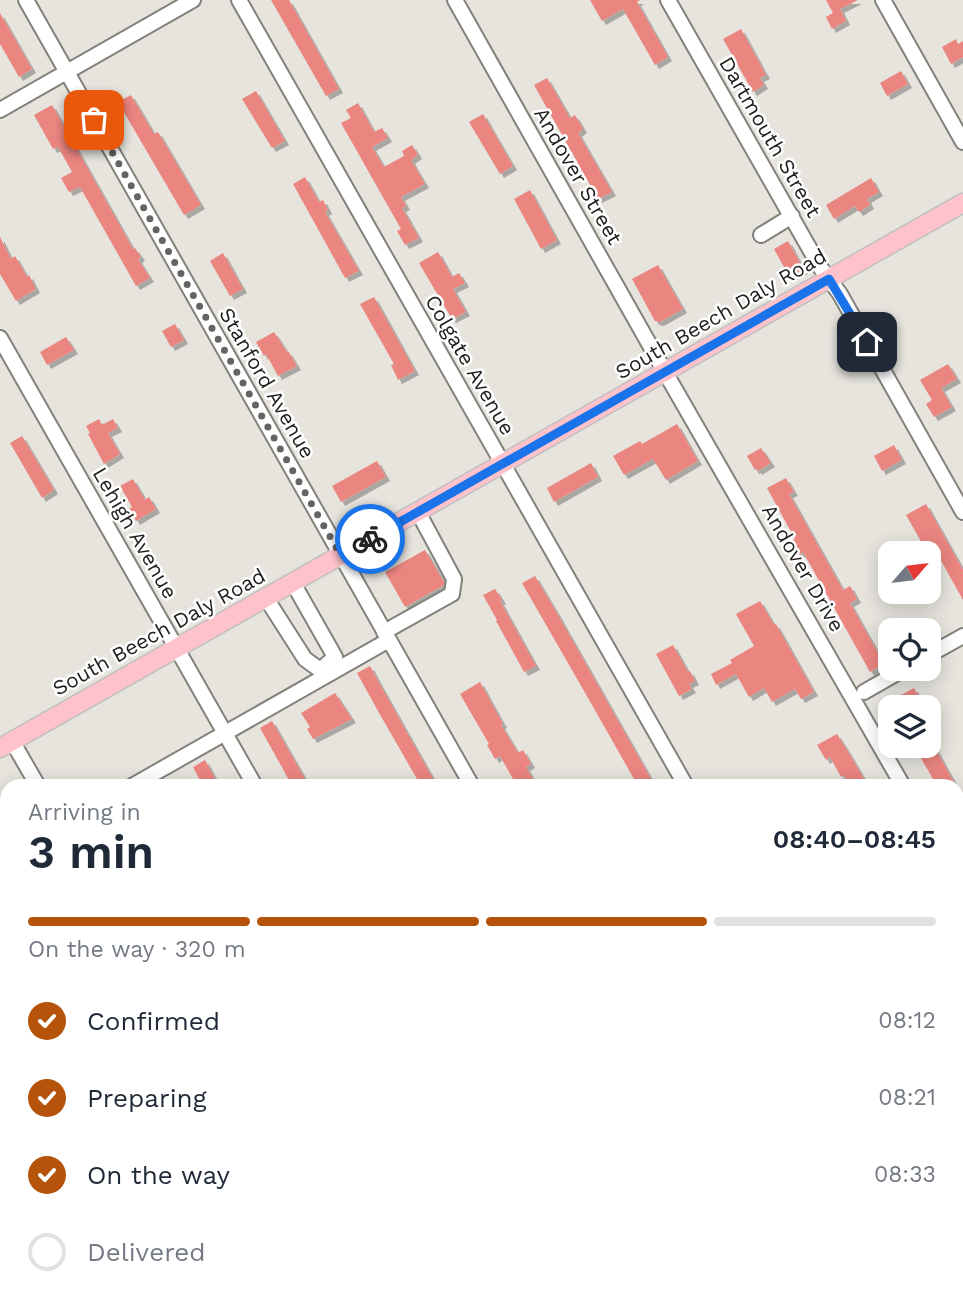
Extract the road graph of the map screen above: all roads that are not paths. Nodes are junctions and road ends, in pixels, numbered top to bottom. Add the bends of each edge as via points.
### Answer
1 (26, 0) edge
2 (193, 0) edge
3 (239, 0) edge
4 (455, 0) edge
5 (668, 0) edge
6 (883, 0) edge
7 (66, 72) junction
8 (0, 110) edge
9 (963, 142) edge
10 (963, 203) edge
11 (792, 216) junction
12 (761, 235) dead end
13 (829, 279) junction
14 (0, 338) edge
15 (665, 372) junction
16 (502, 464) junction
17 (418, 512) junction
18 (963, 512) edge
19 (341, 556) junction
20 (293, 583) junction
21 (266, 598) junction
22 (387, 636) junction
23 (963, 636) edge
24 (177, 649) junction
25 (941, 649) edge
26 (883, 681) edge
27 (864, 692) dead end
28 (225, 733) junction
29 (6, 745) edge
30 (33, 779) edge
31 (144, 779) edge
32 (251, 779) edge
33 (468, 779) edge
34 (682, 779) edge
35 (899, 779) edge

1 - 7 street, Stanford Avenue
2 - 7 street
3 - 16 street, Colgate Avenue
4 - 15 street, Andover Street
5 - 11 street, Dartmouth Street
6 - 9 street
7 - 8 street
7 - 19 street, Stanford Avenue
10 - 13 main road, South Beech Daly Road
11 - 12 street
11 - 13 street, Dartmouth Street
13 - 15 main road, South Beech Daly Road
13 - 18 street, Dartmouth Street
14 - 24 street, Lehigh Avenue
15 - 16 main road, South Beech Daly Road
15 - 35 street, Andover Drive
16 - 17 main road, South Beech Daly Road
16 - 34 street, Colgate Avenue
17 - 19 main road, South Beech Daly Road
17 - 22 street via 454,579 452,594
19 - 20 main road, South Beech Daly Road
19 - 22 street, Stanford Avenue
20 - 21 main road, South Beech Daly Road
20 - 21 street via 335,657 320,670 305,659
21 - 24 main road, South Beech Daly Road
22 - 28 street
22 - 33 street, Stanford Avenue
23 - 25 street
24 - 28 street, Lehigh Avenue
24 - 29 main road, South Beech Daly Road
26 - 27 street
28 - 31 street
28 - 32 street, Lehigh Avenue
29 - 30 street

